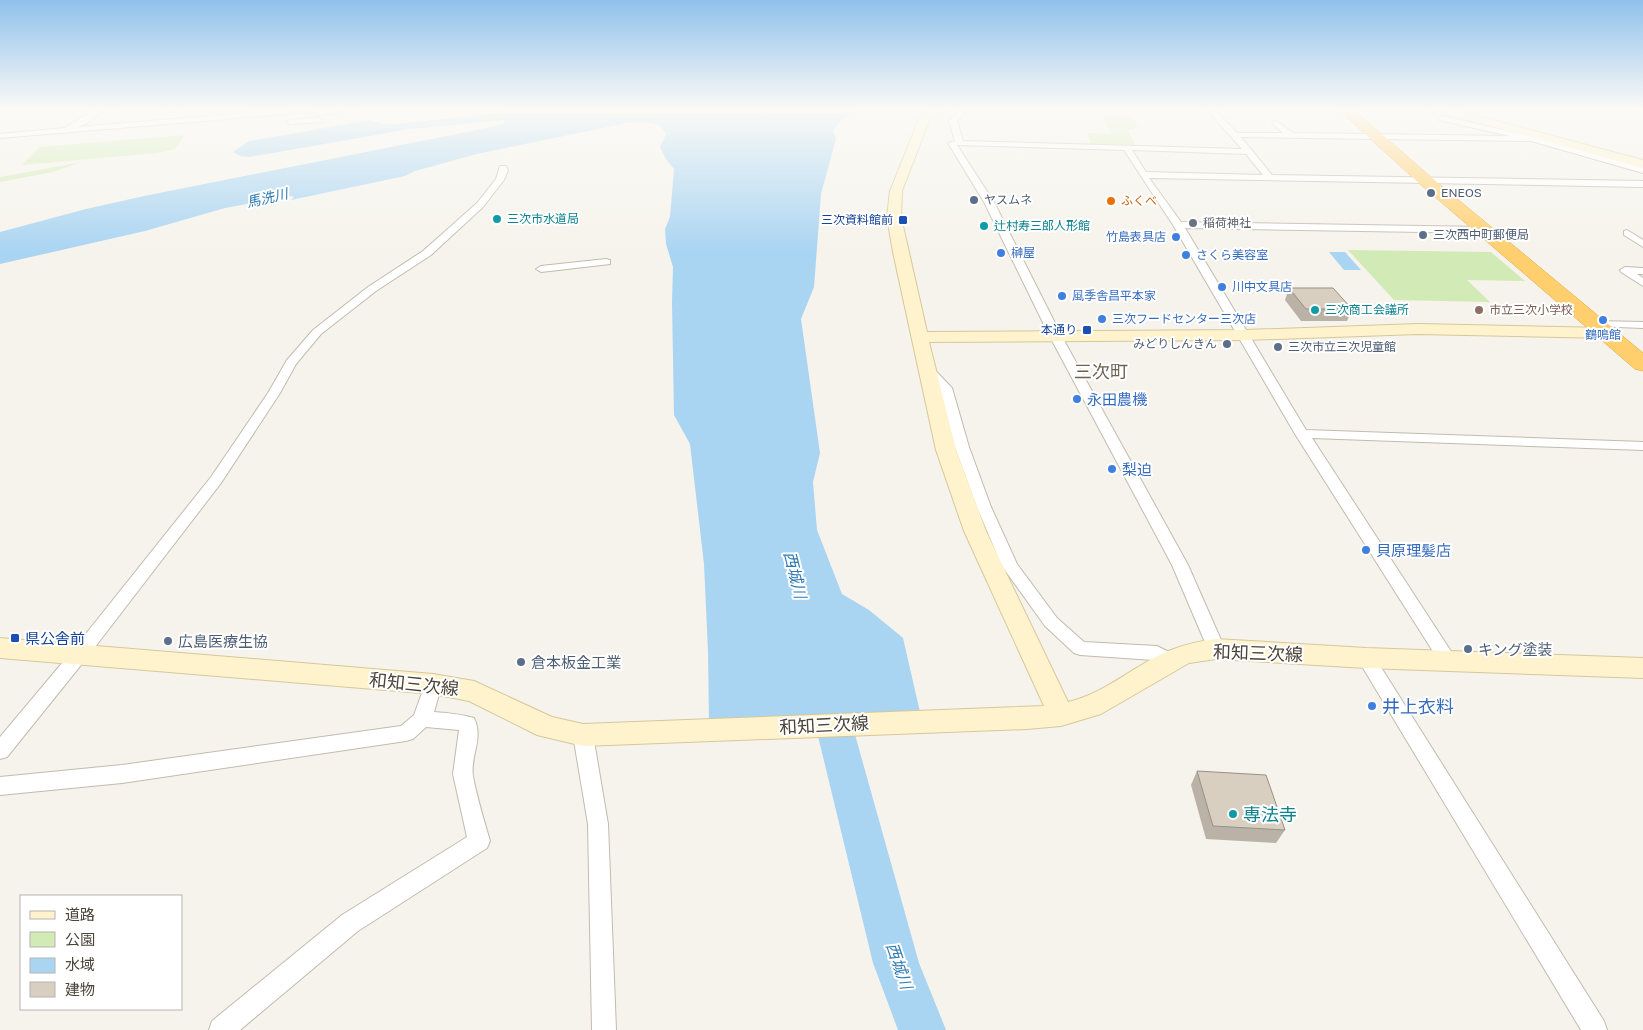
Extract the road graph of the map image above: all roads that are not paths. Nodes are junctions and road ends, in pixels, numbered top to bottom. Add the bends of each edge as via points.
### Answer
1 (909, 157) edge
2 (961, 157) edge
3 (1132, 157) edge
4 (1253, 157) edge
5 (1399, 157) edge
6 (1596, 157) edge
7 (1619, 157) edge
8 (1643, 164) edge
9 (503, 168) dead end
10 (1643, 170) edge
11 (1143, 175) junction
12 (1270, 178) junction
13 (1426, 180) junction
14 (1643, 184) edge
15 (1178, 225) junction
16 (1484, 230) junction
17 (1643, 233) edge
18 (1643, 244) edge
19 (606, 262) dead end
20 (541, 269) dead end
21 (1643, 271) edge
22 (1643, 283) edge
23 (1643, 325) edge
24 (1600, 328) junction
25 (1055, 335) junction
26 (1245, 335) junction
27 (921, 337) junction
28 (1643, 364) edge
29 (927, 369) junction
30 (1302, 434) junction
31 (1643, 446) edge
32 (0, 648) edge
33 (1216, 649) junction
34 (79, 655) junction
35 (1366, 658) junction
36 (1447, 659) junction
37 (1171, 661) junction
38 (1643, 668) edge
39 (433, 684) junction
40 (1061, 715) junction
41 (422, 719) junction
42 (583, 734) junction
43 (0, 751) edge
44 (0, 786) edge
45 (221, 1030) edge
46 (604, 1030) edge
47 (1595, 1030) edge

1 - 27 street via 896,191 894,217
2 - 25 street via 989,202
3 - 11 street
4 - 12 street
5 - 13 highway
6 - 10 street
7 - 8 street
9 - 34 street via 500,180 480,205 427,253 372,289 317,332 291,363 216,480
11 - 12 street
11 - 15 street
12 - 13 street
13 - 14 street
13 - 16 highway
15 - 16 street
15 - 26 street
16 - 24 highway
17 - 18 street via 1627,233
19 - 20 street
21 - 22 street via 1625,270
23 - 24 street
24 - 26 street via 1418,329
24 - 28 highway
25 - 26 street
25 - 27 street
25 - 33 street via 1180,565
26 - 30 street
27 - 29 street
29 - 37 street via 946,388 968,464 1010,566 1051,622 1080,648 1157,653
29 - 40 street via 946,450 975,531
30 - 31 street
30 - 36 street
32 - 34 street, 和知三次線
33 - 35 street, 和知三次線
33 - 37 street, 和知三次線 via 1193,652
34 - 39 street, 和知三次線
34 - 43 street
35 - 36 street, 和知三次線
35 - 47 street
36 - 38 street, 和知三次線
37 - 40 street, 和知三次線 via 1114,696
39 - 41 street
39 - 42 street, 和知三次線 via 474,691 547,726
40 - 42 street, 和知三次線 via 1032,719
41 - 44 street via 406,733 122,774
41 - 45 street via 467,724 469,733 463,774 478,841 350,924
42 - 46 street via 598,824

